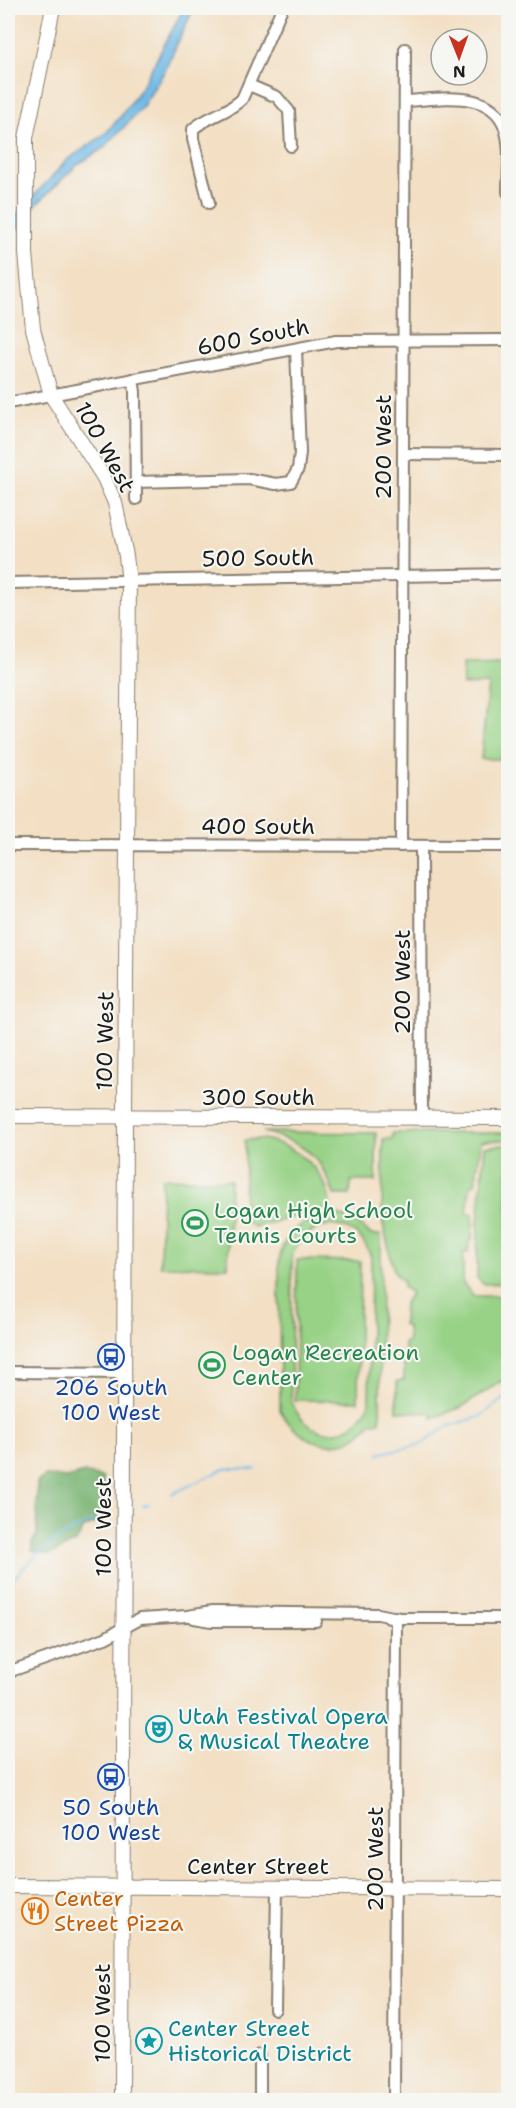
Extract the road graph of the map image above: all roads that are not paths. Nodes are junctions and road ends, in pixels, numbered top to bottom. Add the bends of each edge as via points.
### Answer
1 (53, 8) edge
2 (282, 8) edge
3 (405, 49) dead end
4 (249, 85) junction
5 (405, 101) junction
6 (291, 146) dead end
7 (508, 192) edge
8 (209, 203) dead end
9 (508, 340) edge
10 (404, 341) junction
11 (296, 349) junction
12 (133, 379) junction
13 (51, 394) junction
14 (8, 403) edge
15 (403, 454) junction
16 (508, 455) edge
17 (136, 482) junction
18 (136, 499) dead end
19 (508, 574) edge
20 (402, 575) junction
21 (129, 582) junction
22 (8, 583) edge
23 (8, 845) edge
24 (128, 846) junction
25 (401, 846) junction
26 (421, 846) junction
27 (508, 846) edge
28 (8, 1116) edge
29 (125, 1118) junction
30 (422, 1118) junction
31 (508, 1118) edge
32 (8, 1372) edge
33 (124, 1373) junction
34 (394, 1617) junction
35 (508, 1618) edge
36 (124, 1628) junction
37 (8, 1672) edge
38 (8, 1886) edge
39 (123, 1887) junction
40 (277, 1887) junction
41 (395, 1888) junction
42 (508, 1889) edge
43 (276, 2009) dead end
44 (260, 2055) dead end
45 (122, 2100) edge
46 (260, 2100) edge
47 (394, 2100) edge

1 - 13 street, 100 West via 26,138 25,174 26,253 33,329
2 - 4 street
3 - 5 street, 200 West
4 - 6 street via 278,97 289,111
4 - 8 street via 234,107 193,129
5 - 7 street via 476,100 490,107 500,118 507,136
5 - 10 street, 200 West
9 - 10 street, 600 South
10 - 11 street, 600 South via 336,341
10 - 15 street, 200 West
11 - 12 street, 600 South
11 - 17 street via 300,453 291,482
12 - 13 street, 600 South
12 - 17 street, 100 West
13 - 14 street, 600 South
13 - 21 street, 100 West via 104,478 115,503
15 - 16 street
15 - 20 street, 200 West
17 - 18 street, 100 West
19 - 20 street, 500 South
20 - 21 street, 500 South
20 - 25 street, 200 West
21 - 22 street, 500 South
21 - 24 street, 100 West
23 - 24 street, 400 South
24 - 25 street, 400 South
24 - 29 street, 100 West
25 - 26 street, 400 South
26 - 27 street, 400 South
26 - 30 street, 200 West
28 - 29 street, 300 South
29 - 30 street, 300 South
29 - 33 street, 100 West
30 - 31 street, 300 South
32 - 33 street
33 - 36 street, 100 West
34 - 35 street
34 - 36 street via 212,1621 187,1616 150,1617
34 - 41 street, 200 West
36 - 37 street
36 - 39 street, 100 West
38 - 39 street, Center Street
39 - 40 street, Center Street
39 - 45 street, 100 West
40 - 41 street, Center Street
40 - 43 street
41 - 42 street, Center Street
41 - 47 street, 200 West
44 - 46 street

